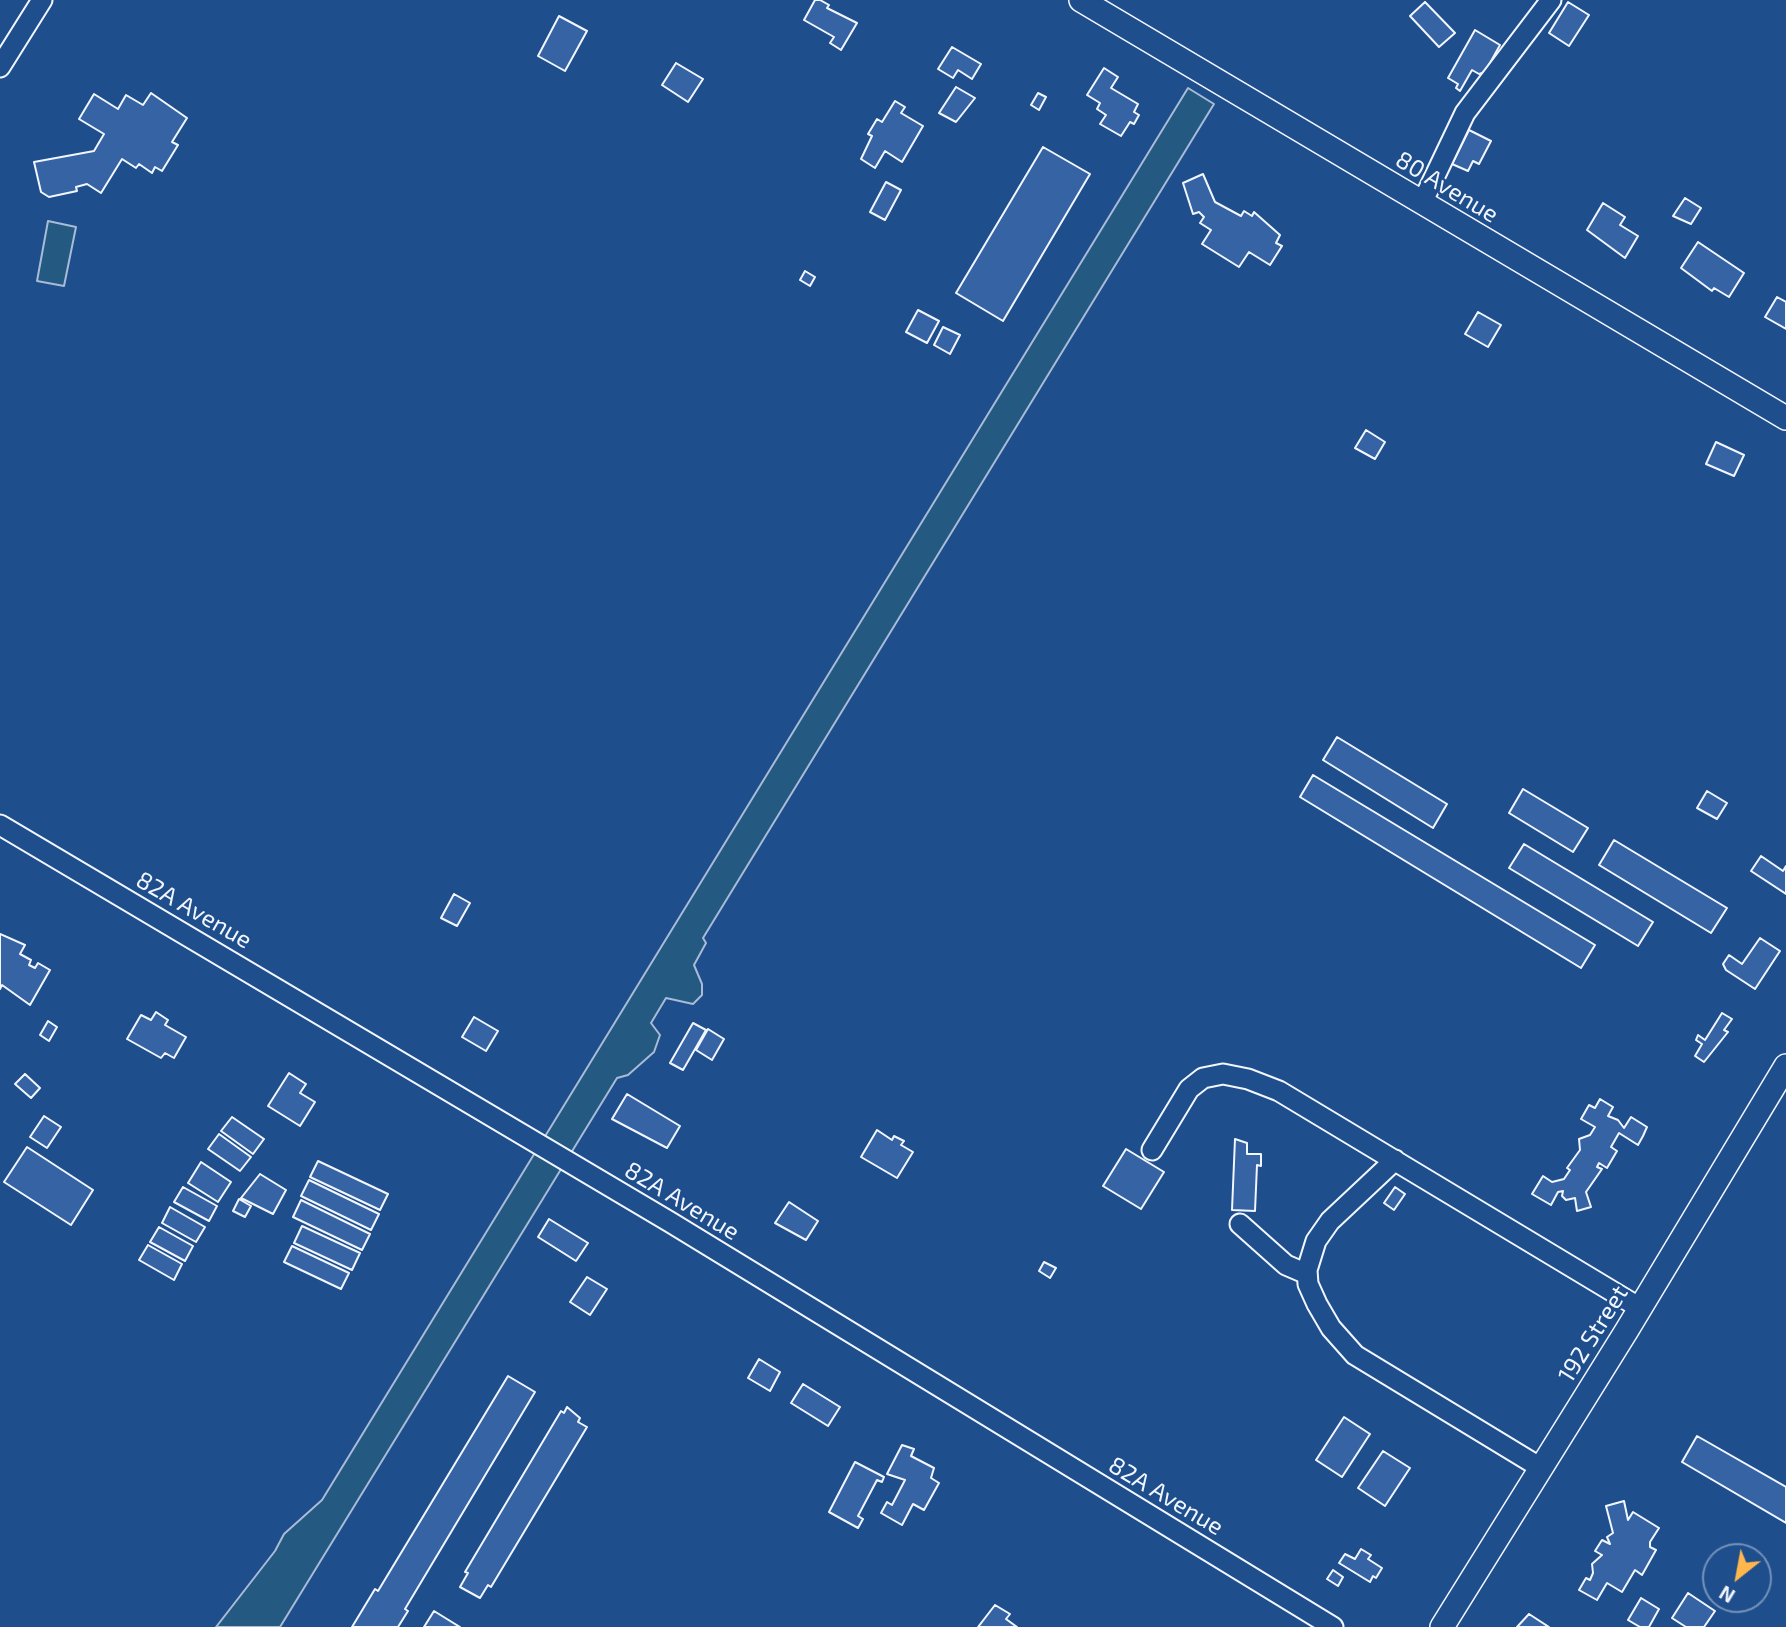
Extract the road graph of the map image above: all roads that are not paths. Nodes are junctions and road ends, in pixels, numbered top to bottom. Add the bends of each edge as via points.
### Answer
1 (42, 0) edge
2 (1081, 0) edge
3 (1551, 0) edge
4 (0, 66) edge
5 (1422, 203) junction
6 (1786, 418) edge
7 (0, 825) edge
8 (1786, 1066) edge
9 (1152, 1150) dead end
10 (1395, 1160) junction
11 (1240, 1224) dead end
12 (1307, 1274) junction
13 (1640, 1308) junction
14 (1541, 1468) junction
15 (1333, 1627) edge
16 (1442, 1627) edge

1 - 4 street
2 - 5 main road, 80 Avenue
3 - 5 street via 1465,113
5 - 6 main road, 80 Avenue
7 - 15 street, 82A Avenue via 644,1206
8 - 13 main road, 192 Street
9 - 10 street via 1189,1089 1203,1078 1223,1074 1279,1091
10 - 12 street via 1330,1221 1316,1241
10 - 13 street
11 - 12 street via 1286,1265
12 - 14 street via 1324,1316 1355,1355
13 - 14 main road, 192 Street
14 - 16 main road, 192 Street

